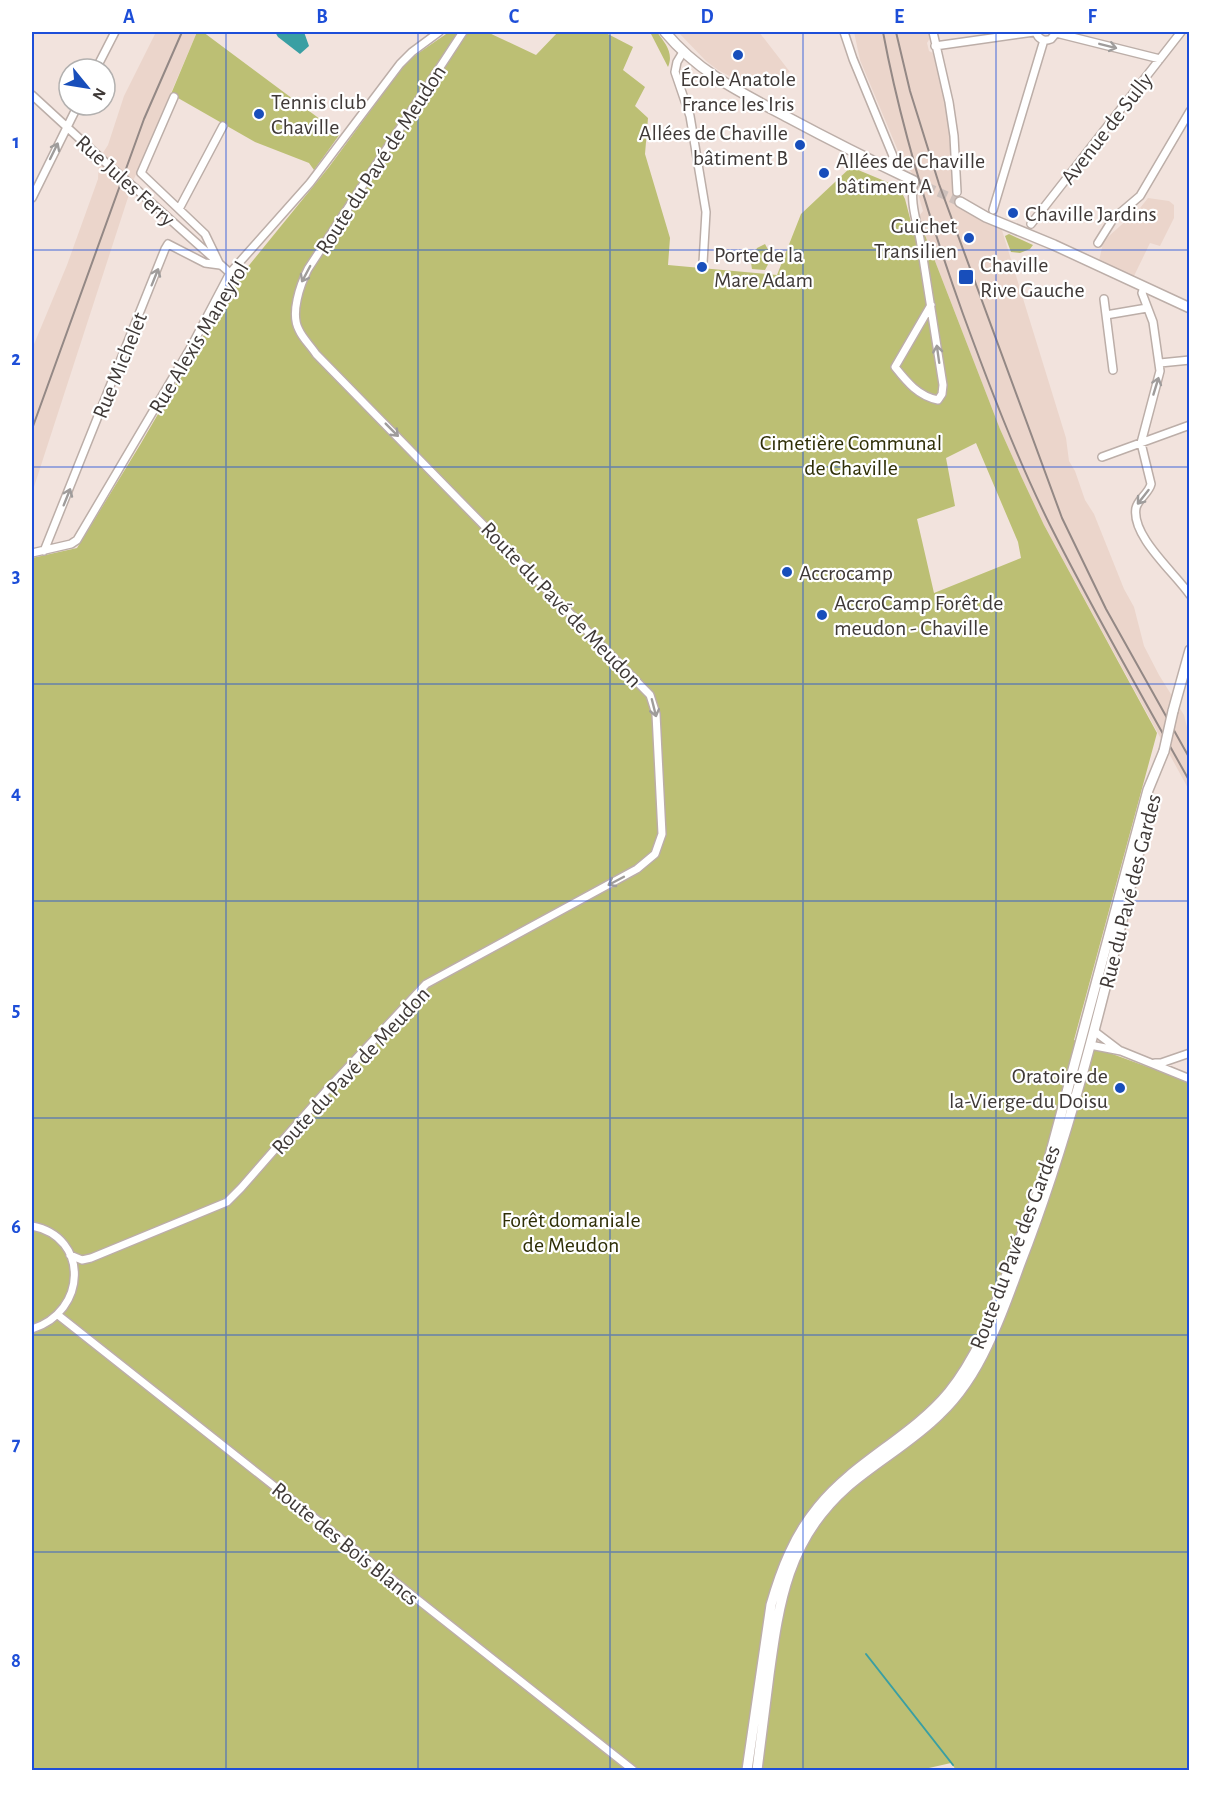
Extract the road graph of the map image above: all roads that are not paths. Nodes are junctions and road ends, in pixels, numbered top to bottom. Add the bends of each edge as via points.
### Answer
1 (115, 32) edge
2 (440, 32) edge
3 (463, 32) edge
4 (665, 32) edge
5 (844, 32) edge
6 (933, 32) edge
7 (1035, 32) edge
8 (1181, 32) edge
9 (1044, 40) junction
10 (935, 46) junction
11 (683, 52) junction
12 (102, 57) edge
13 (1160, 59) junction
14 (32, 95) edge
15 (174, 97) dead end
16 (1190, 111) edge
17 (72, 117) edge
18 (224, 126) dead end
19 (67, 127) junction
20 (889, 169) junction
21 (914, 181) joint
22 (957, 192) dead end
23 (32, 198) edge
24 (960, 202) tunnel mouth
25 (179, 209) junction
26 (993, 210) dead end
27 (1031, 224) dead end
28 (1098, 243) dead end
29 (703, 263) dead end
30 (220, 265) junction
31 (231, 273) junction
32 (1144, 287) junction
33 (1104, 299) dead end
34 (931, 305) junction
35 (1147, 308) junction
36 (1190, 308) edge
37 (1106, 315) junction
38 (1190, 360) edge
39 (1160, 363) junction
40 (1113, 370) dead end
41 (1190, 425) edge
42 (1141, 443) junction
43 (1102, 457) dead end
44 (44, 551) junction
45 (32, 553) edge
46 (1190, 595) edge
47 (1190, 650) edge
48 (1164, 751) junction
49 (1084, 1028) junction
50 (1094, 1032) junction
51 (1081, 1041) junction
52 (1090, 1045) junction
53 (1121, 1051) junction
54 (1190, 1053) edge
55 (1149, 1063) junction
56 (1190, 1079) edge
57 (32, 1226) edge
58 (70, 1255) junction
59 (58, 1315) junction
60 (32, 1329) edge
61 (633, 1770) edge
62 (747, 1770) edge
63 (757, 1770) edge

1 - 12 street
2 - 31 street, Rue Alexis Maneyrol via 400,64 310,183
3 -> 58 street, Route du Pavé de Meudon via 308,269 299,287 297,328 316,354 650,695 656,714 663,834 655,854 637,869 426,984 227,1202 91,1258 82,1260
4 - 11 main road
5 - 20 street via 893,156
6 - 10 street
7 - 9 street
7 - 10 street
8 - 13 street, Avenue de Sully
9 -> 13 street via 1056,33
9 - 26 street
10 - 22 street via 949,102
11 - 20 main road via 724,83
11 - 29 street via 675,72 690,116 706,212
13 - 27 street, Avenue de Sully
14 - 19 street, Rue Jules Ferry
15 - 25 street via 141,173
16 - 28 street via 1140,196 1113,219
17 - 19 street
18 - 25 street
23 -> 19 street
19 - 30 street, Rue Jules Ferry, bridge
20 - 21 main road
21 - 34 street via 912,200
24 - 32 main road
25 - 30 street via 205,234
30 - 31 street, Rue Michelet
44 -> 30 street, Rue Michelet via 168,244 205,263
31 - 44 street, Rue Alexis Maneyrol via 77,540
32 - 35 street
32 - 36 main road
33 - 37 street
34 -> 34 street via 895,367 925,398 938,400 943,385
35 - 37 street
35 - 39 street
37 - 40 street
38 - 39 street
42 -> 39 street
41 - 42 street
42 - 43 street
42 -> 46 street via 1152,484 1137,506 1138,521 1151,549
44 - 45 street, Rue Alexis Maneyrol
47 - 48 main road, Rue du Pavé des Gardes, bridge
48 - 49 main road, Rue du Pavé des Gardes via 1148,790
48 - 50 main road, Rue du Pavé des Gardes
49 - 50 main road
49 - 51 main road, Rue du Pavé des Gardes
50 - 52 main road, Rue du Pavé des Gardes
50 - 53 street
51 - 52 main road
51 - 62 main road, Route du Pavé des Gardes via 1045,1174 971,1360 935,1407 834,1490 807,1522 788,1554 768,1620
52 - 53 street
52 - 63 main road, Route du Pavé des Gardes via 1037,1221 990,1342 973,1373 939,1415 845,1489 800,1547 776,1621
53 - 55 street
54 - 55 street via 1161,1064
55 - 56 street
57 - 58 street via 56,1236
58 - 59 street via 74,1266 73,1290
59 - 60 street
59 - 61 street, Route des Bois Blancs

